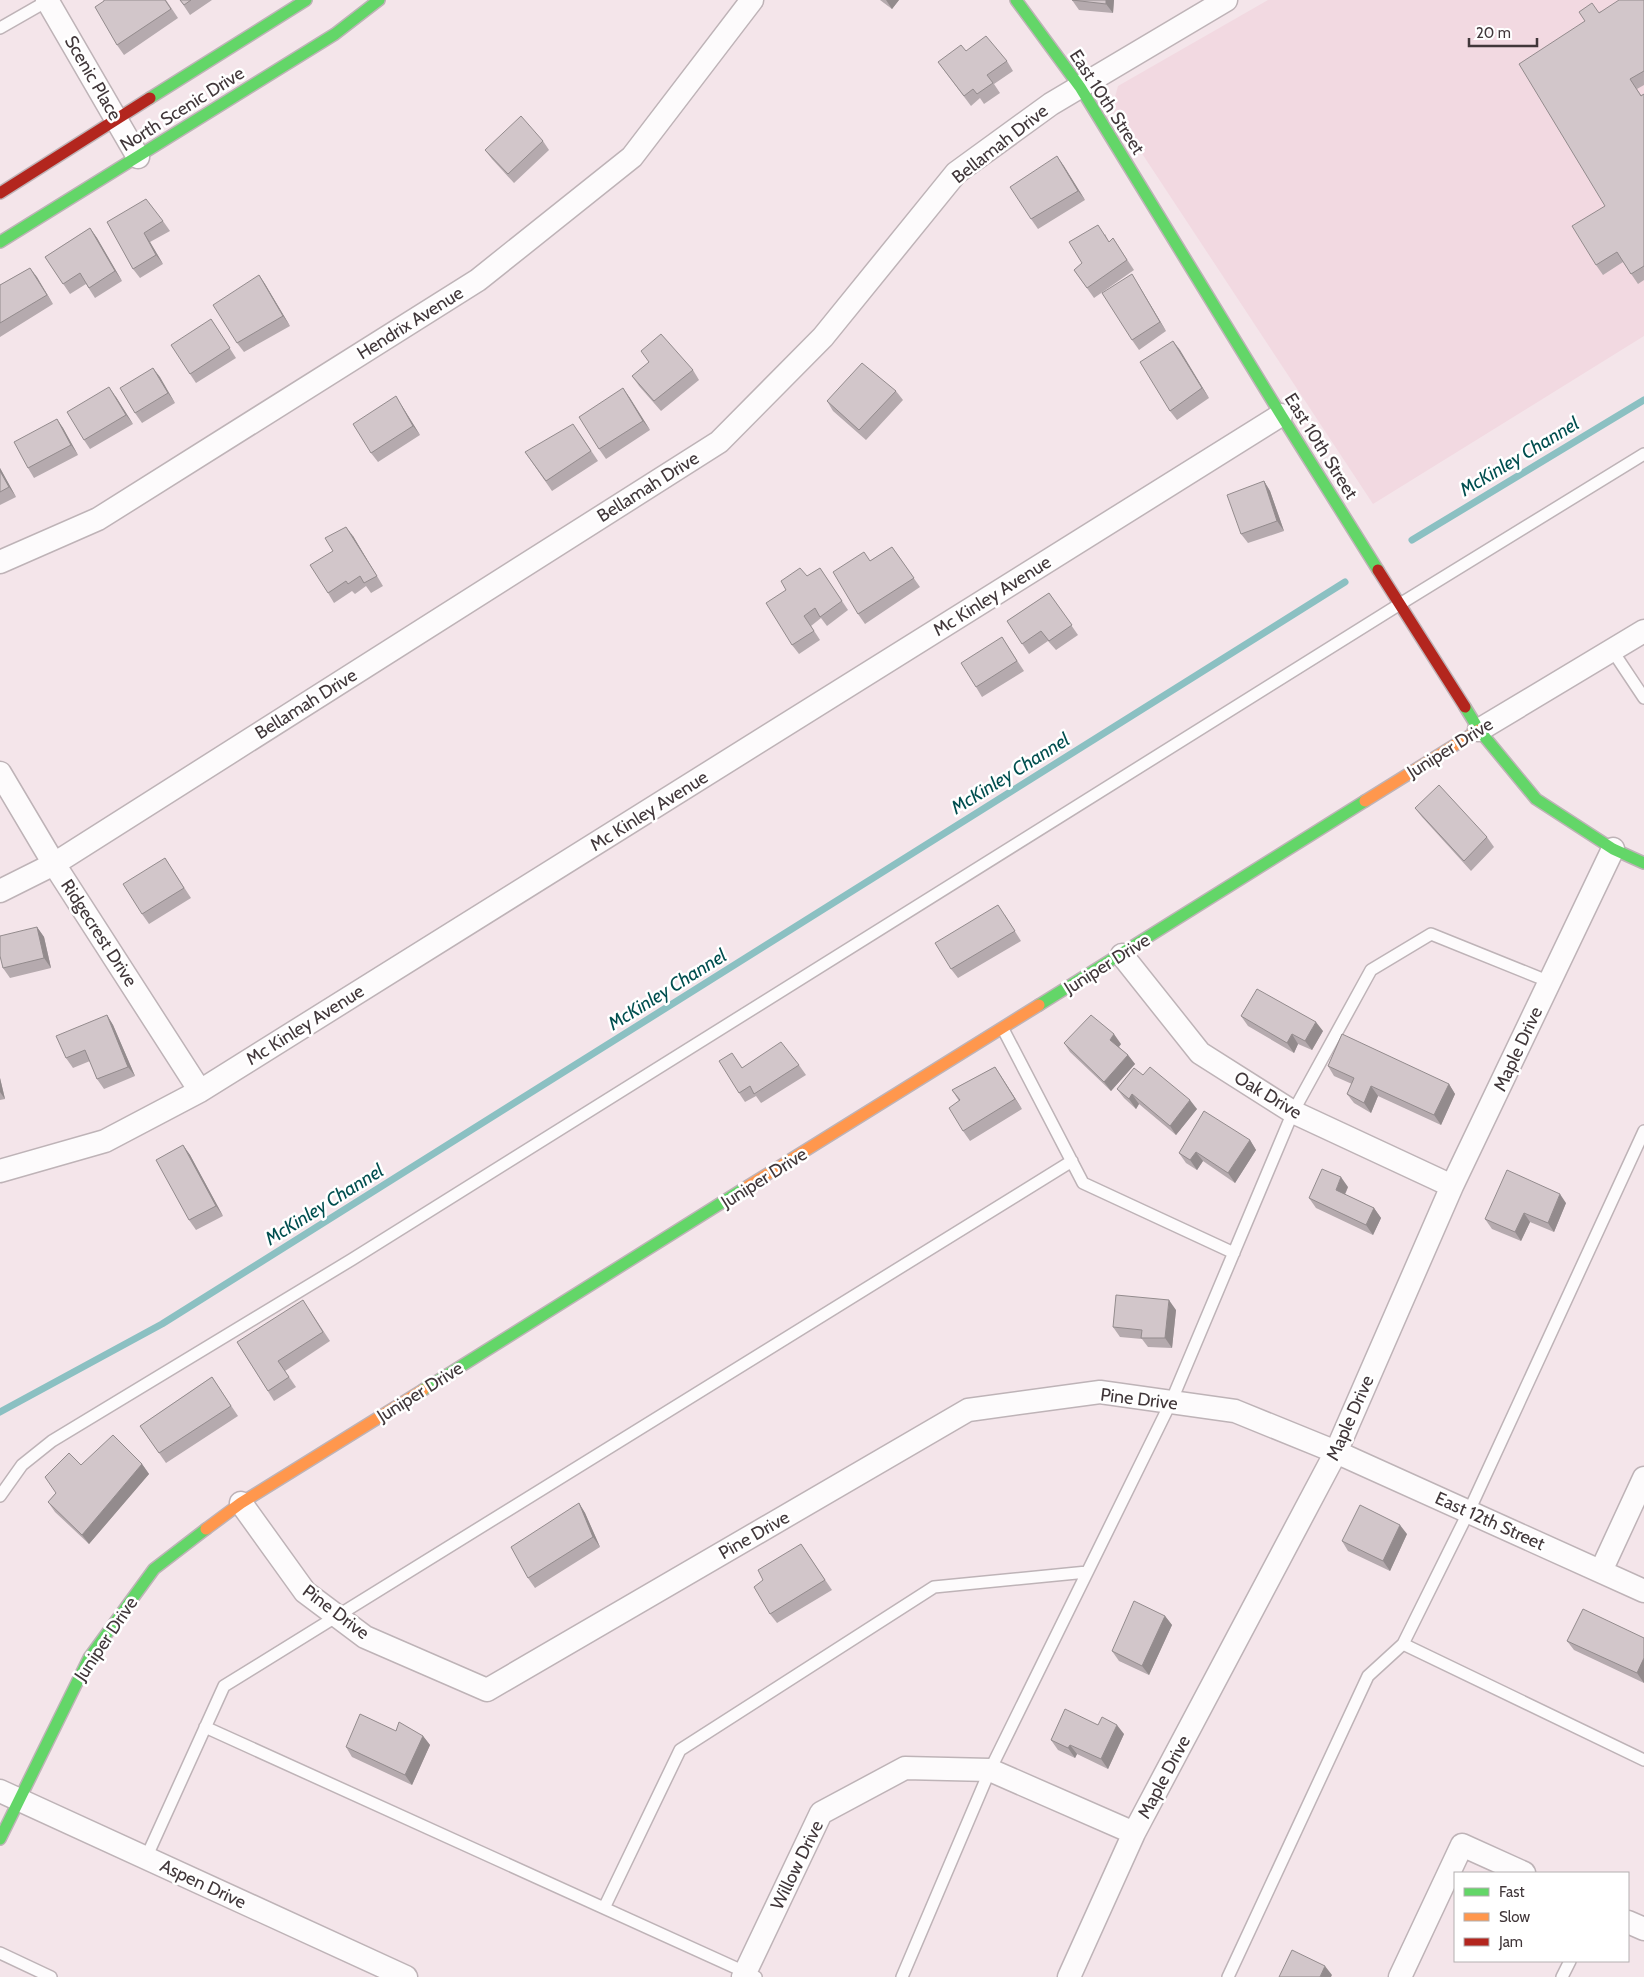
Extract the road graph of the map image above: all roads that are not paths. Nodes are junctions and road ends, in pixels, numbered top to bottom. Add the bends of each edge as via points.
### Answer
1 (48, 0) edge
2 (306, 0) edge
3 (379, 0) edge
4 (752, 0) edge
5 (1016, 0) edge
6 (1226, 0) edge
7 (0, 28) edge
8 (1080, 87) junction
9 (117, 120) junction
10 (138, 157) junction
11 (0, 193) edge
12 (0, 242) edge
13 (1281, 415) junction
14 (1644, 454) edge
15 (0, 562) edge
16 (1400, 604) junction
17 (1644, 631) edge
18 (1612, 650) junction
19 (1644, 698) edge
20 (1479, 730) junction
21 (0, 773) edge
22 (1612, 849) junction
23 (54, 864) junction
24 (1644, 864) edge
25 (0, 891) edge
26 (1122, 955) junction
27 (1550, 982) junction
28 (1003, 1028) junction
29 (200, 1090) junction
30 (1293, 1112) junction
31 (1644, 1131) edge
32 (1072, 1161) junction
33 (0, 1171) edge
34 (1452, 1186) junction
35 (1234, 1253) junction
36 (1171, 1402) junction
37 (1336, 1452) junction
38 (1644, 1478) edge
39 (0, 1496) edge
40 (241, 1503) junction
41 (1469, 1511) junction
42 (1601, 1570) junction
43 (1087, 1572) junction
44 (1644, 1591) edge
45 (336, 1615) junction
46 (1404, 1644) junction
47 (205, 1727) junction
48 (1644, 1760) edge
49 (990, 1770) junction
50 (9, 1795) edge
51 (1134, 1833) junction
52 (0, 1839) edge
53 (146, 1858) junction
54 (1522, 1872) edge
55 (604, 1908) junction
56 (1629, 1922) edge
57 (1644, 1929) edge
58 (0, 1953) edge
59 (1570, 1962) edge
60 (748, 1975) edge
61 (51, 1977) edge
62 (406, 1977) edge
63 (902, 1977) edge
64 (1069, 1977) edge
65 (1228, 1977) edge
66 (1400, 1977) edge
67 (1562, 1977) edge

1 - 7 lane
1 - 9 street, Scenic Place
2 - 9 main road, North Scenic Drive
3 - 10 main road, North Scenic Drive via 335,34
4 - 15 street, Hendrix Avenue via 632,157 478,280 98,519
5 - 8 main road, East 10th Street
6 - 8 street, Bellamah Drive
8 - 13 main road, East 10th Street
8 - 23 street, Bellamah Drive via 1051,104 956,173 824,337 719,442
9 - 10 street, Scenic Place
9 - 11 main road, North Scenic Drive
10 - 12 main road, North Scenic Drive
13 - 16 main road, East 10th Street
13 - 29 street, Mc Kinley Avenue
14 - 16 lane
16 - 20 main road, East 10th Street
16 - 39 lane via 351,1260 52,1441 22,1465
17 - 18 street, Juniper Drive
18 - 19 lane
18 - 20 street, Juniper Drive
20 - 22 main road, East 10th Street via 1536,799
20 - 26 main road, Juniper Drive
21 - 23 street, Ridgecrest Drive
22 - 24 main road, East 10th Street
22 - 27 street, Maple Drive
23 - 25 street, Bellamah Drive
23 - 29 street, Ridgecrest Drive
26 - 28 main road, Juniper Drive
26 - 30 street, Oak Drive via 1200,1053
27 - 30 lane via 1431,934 1371,970
27 - 34 street, Maple Drive
28 - 32 lane
28 - 40 main road, Juniper Drive
29 - 33 street, Mc Kinley Avenue via 106,1141
30 - 34 street, Oak Drive
30 - 35 lane
31 - 41 lane
32 - 35 lane via 1083,1183
32 - 45 lane
34 - 37 street, Maple Drive
35 - 36 lane
36 - 37 street, Pine Drive via 1235,1411
36 - 43 lane
36 - 45 street, Pine Drive via 1100,1392 968,1410 487,1690 365,1637
37 - 41 street, East 12th Street
37 - 51 street, Maple Drive
38 - 42 street
40 - 45 street, Pine Drive via 305,1592
40 - 50 main road, Juniper Drive via 154,1569 89,1658
41 - 42 street, East 12th Street
41 - 46 lane
42 - 44 street, East 12th Street
43 - 49 lane
43 - 55 lane via 934,1587 680,1750
45 - 47 lane via 224,1686
46 - 48 lane
46 - 65 lane via 1368,1676
47 - 53 lane
47 - 55 lane
49 - 51 street, Willow Drive
49 - 60 street, Willow Drive via 905,1768 821,1814
49 - 63 lane
50 - 52 main road, Juniper Drive
50 - 53 street, Aspen Drive
51 - 64 street, Maple Drive
53 - 62 street, Aspen Drive
54 - 66 street via 1462,1844
55 - 60 lane
56 - 57 street
58 - 61 lane
59 - 67 lane

